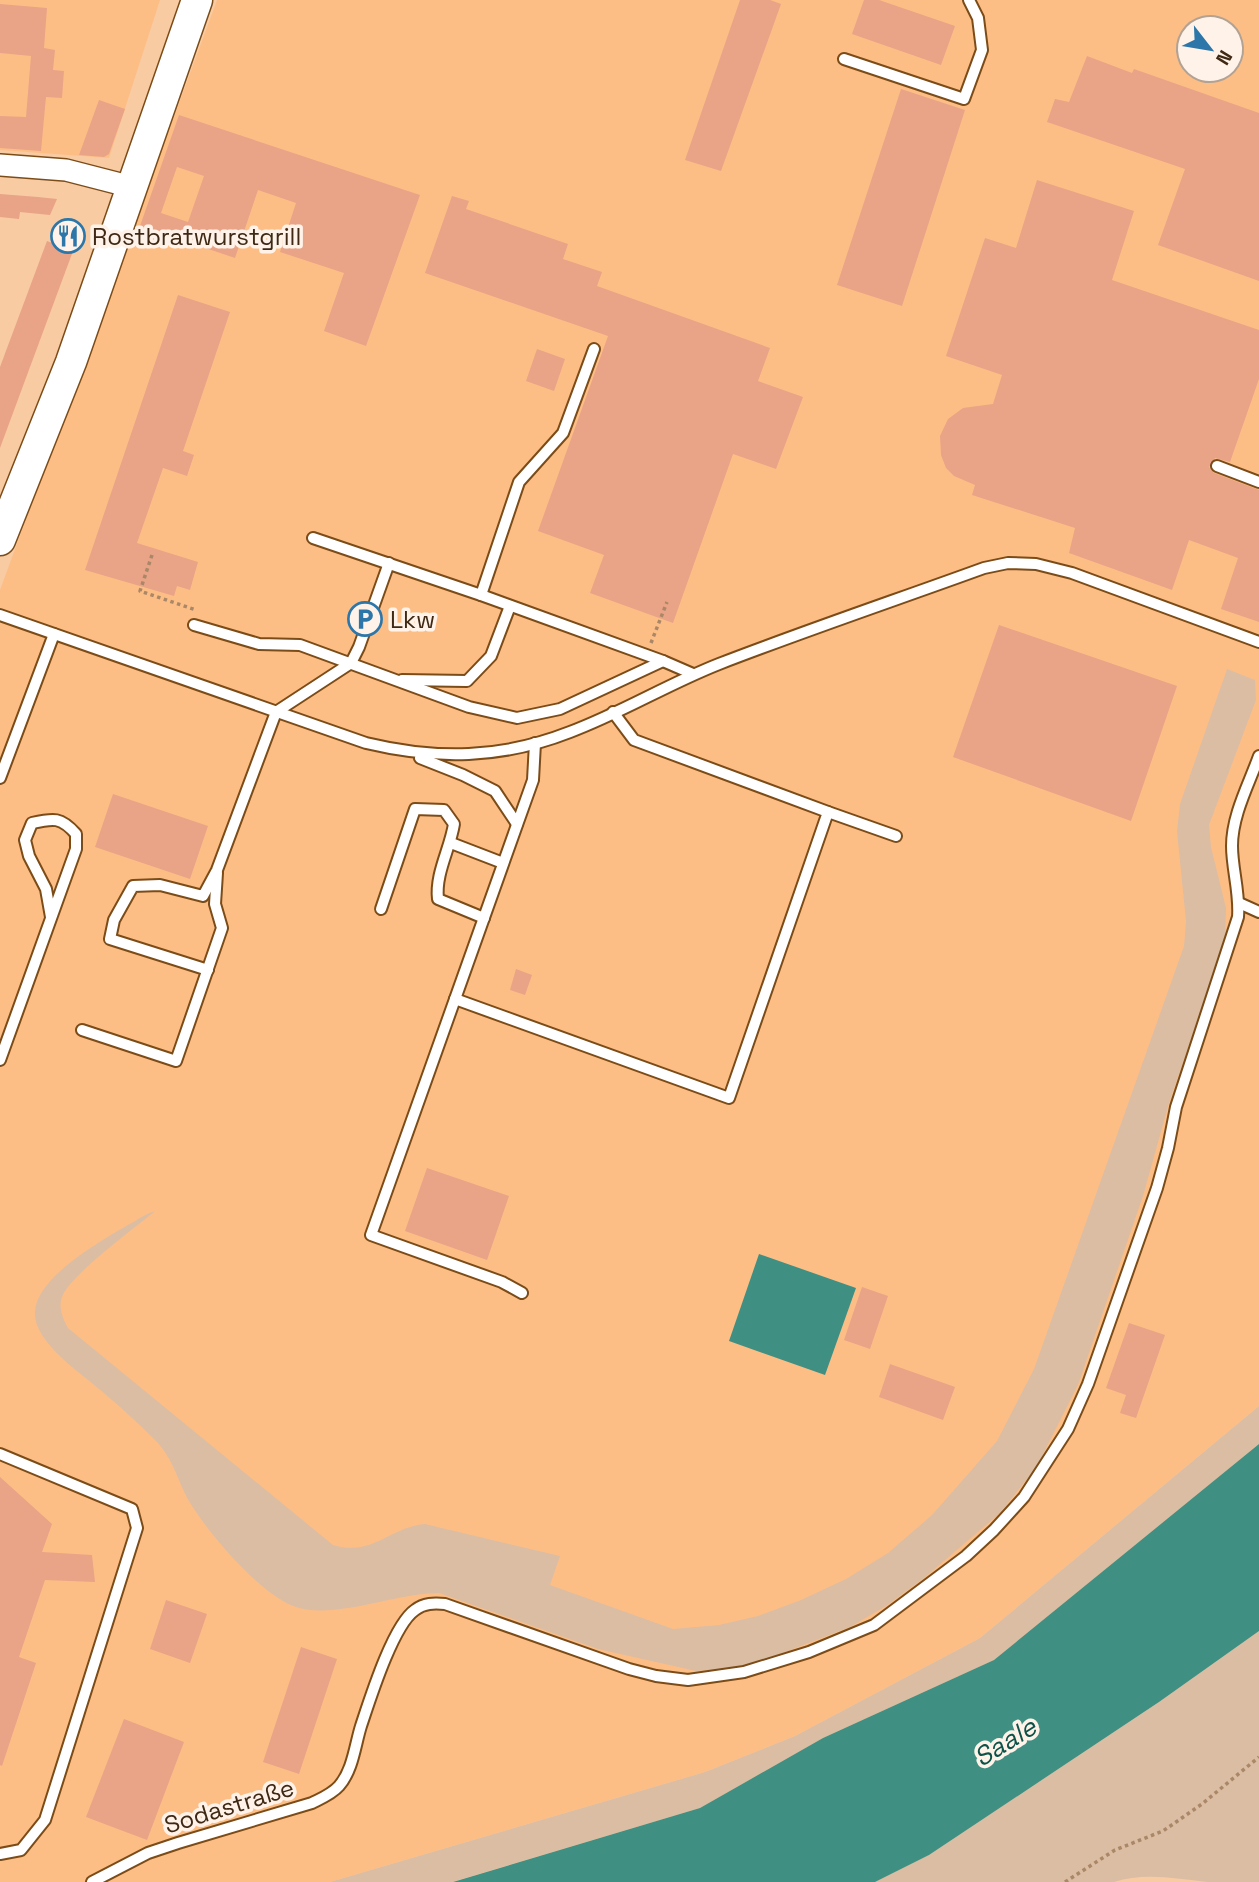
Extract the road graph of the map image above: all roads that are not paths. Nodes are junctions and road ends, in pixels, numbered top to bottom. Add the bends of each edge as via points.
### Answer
1 (197, 0) edge
2 (969, 0) edge
3 (844, 59) dead end
4 (0, 165) edge
5 (132, 187) junction
6 (594, 349) dead end
7 (1217, 466) dead end
8 (1259, 482) edge
9 (313, 538) dead end
10 (0, 540) edge
11 (389, 563) junction
12 (481, 595) junction
13 (510, 606) junction
14 (0, 615) edge
15 (194, 625) dead end
16 (54, 634) junction
17 (1259, 642) edge
18 (663, 661) junction
19 (351, 663) junction
20 (693, 674) junction
21 (392, 679) junction
22 (275, 712) junction
23 (613, 712) junction
24 (534, 743) junction
25 (401, 751) junction
26 (1259, 756) edge
27 (0, 778) edge
28 (828, 812) junction
29 (517, 824) junction
30 (896, 836) dead end
31 (451, 843) junction
32 (503, 863) junction
33 (217, 870) junction
34 (1239, 903) junction
35 (381, 909) dead end
36 (1259, 912) edge
37 (51, 917) junction
38 (484, 918) junction
39 (208, 970) junction
40 (455, 999) junction
41 (82, 1030) dead end
42 (0, 1060) edge
43 (522, 1293) dead end
44 (0, 1454) edge
45 (0, 1854) edge
46 (92, 1882) edge

1 - 5 main road
2 - 3 lane via 978,18 982,50 964,99
4 - 5 street via 66,170
5 - 10 main road via 71,362
6 - 12 lane via 563,433 519,482
7 - 8 lane
9 - 11 lane
11 - 12 lane
11 - 19 lane
12 - 13 lane
13 - 18 lane
13 - 21 lane via 491,656 467,681
14 - 16 lane
15 - 19 lane via 259,644 300,645
16 - 22 lane
16 - 27 lane
17 - 20 lane via 1072,573 1008,563
18 - 20 lane
18 - 21 lane via 560,709 517,718 469,707
19 - 21 lane
19 - 22 lane
20 - 23 lane
22 - 25 lane
22 - 33 lane
23 - 24 lane
23 - 28 lane via 634,740
24 - 25 lane via 487,753
24 - 29 lane via 533,780
25 - 29 lane via 495,791
26 - 34 lane via 1232,846
28 - 30 lane
28 - 40 lane via 729,1098
29 - 32 lane
31 - 32 lane
31 - 35 lane via 454,824 444,810 415,809
31 - 38 lane via 436,885 438,899
32 - 38 lane
33 - 39 lane via 215,904 222,928
33 - 39 lane via 203,896 160,885 133,886 114,920 110,939
34 - 36 lane
34 - 46 lane, Sodastraße via 1176,1107 1157,1188 1088,1384 1068,1429 1024,1497 966,1556 874,1625 774,1664 713,1678 688,1680 629,1670 445,1604 430,1603 402,1622 356,1748 340,1785 327,1796 148,1853
37 - 37 lane via 76,849 76,834 65,822 49,819 33,823 24,840 46,889
37 - 42 lane
38 - 40 lane
39 - 41 lane via 176,1061
40 - 43 lane via 371,1236
44 - 45 lane via 132,1509 137,1528 45,1820 22,1850

